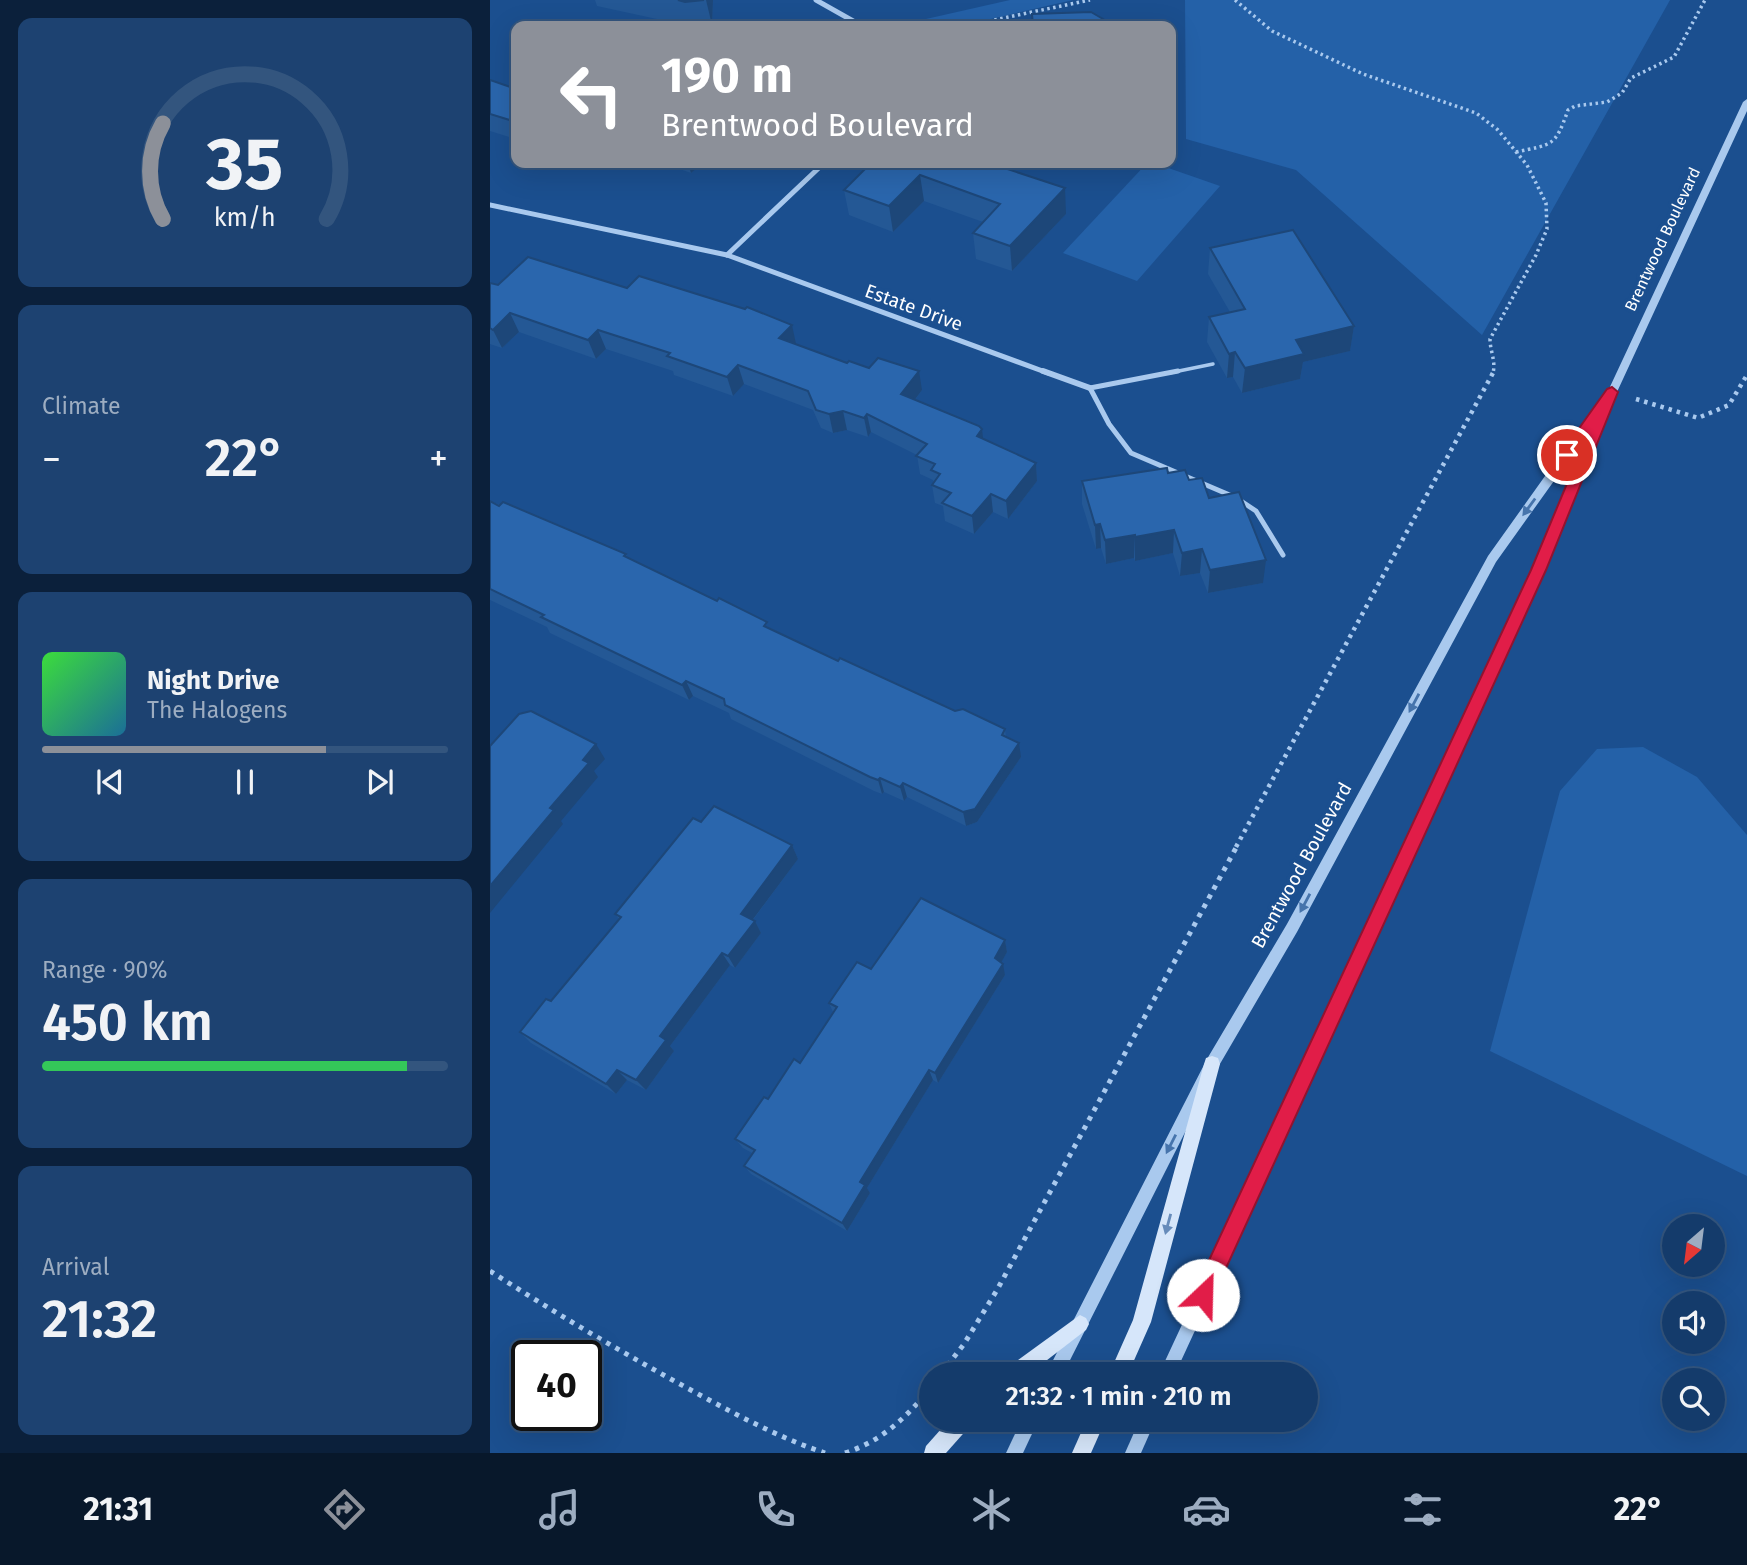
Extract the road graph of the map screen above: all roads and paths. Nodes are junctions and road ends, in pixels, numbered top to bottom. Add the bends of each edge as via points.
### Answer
1 (816, 0) edge
2 (1090, 0) edge
3 (1235, 0) edge
4 (1705, 0) edge
5 (853, 21) edge
6 (989, 21) edge
7 (1747, 102) edge
8 (1516, 152) junction
9 (819, 168) edge
10 (490, 205) edge
11 (727, 255) junction
12 (1213, 364) dead end
13 (1747, 375) edge
14 (1090, 388) junction
15 (1612, 392) junction
16 (1283, 555) dead end
17 (1212, 1064) junction
18 (490, 1271) edge
19 (1080, 1324) junction
20 (949, 1362) edge
21 (1029, 1362) edge
22 (1060, 1362) edge
23 (1124, 1362) edge
24 (1173, 1362) edge
25 (919, 1403) edge
26 (952, 1432) edge
27 (1024, 1432) edge
28 (1091, 1432) edge
29 (1142, 1432) edge
30 (825, 1453) edge
31 (845, 1453) edge
32 (933, 1453) edge
33 (1014, 1453) edge
34 (1081, 1453) edge
35 (1133, 1453) edge

1 - 5 street
2 - 6 path
3 - 8 path via 1272,31 1363,74 1476,114 1498,130
4 - 8 path via 1674,57 1631,78 1622,93 1607,102 1568,110 1559,136 1549,145
7 - 15 street, Brentwood Boulevard
8 - 20 path via 1546,203 1547,229 1490,339 1494,371 997,1290
9 - 11 street
10 - 11 street, Estate Drive
11 - 14 street, Estate Drive
12 - 14 lane
13 - 15 path via 1729,405 1698,418
14 - 16 lane via 1109,424 1132,453 1227,493 1256,511
15 -> 17 street, Brentwood Boulevard via 1492,559 1292,928
15 - 24 street, Brentwood Boulevard via 1539,570
17 -> 19 street, Brentwood Boulevard
17 -> 23 main road via 1142,1322
18 - 30 path via 609,1346 723,1408
19 - 21 main road
19 - 22 street, Brentwood Boulevard
25 - 31 path via 883,1437
26 - 32 main road
27 - 33 street
28 - 34 main road
29 - 35 street

